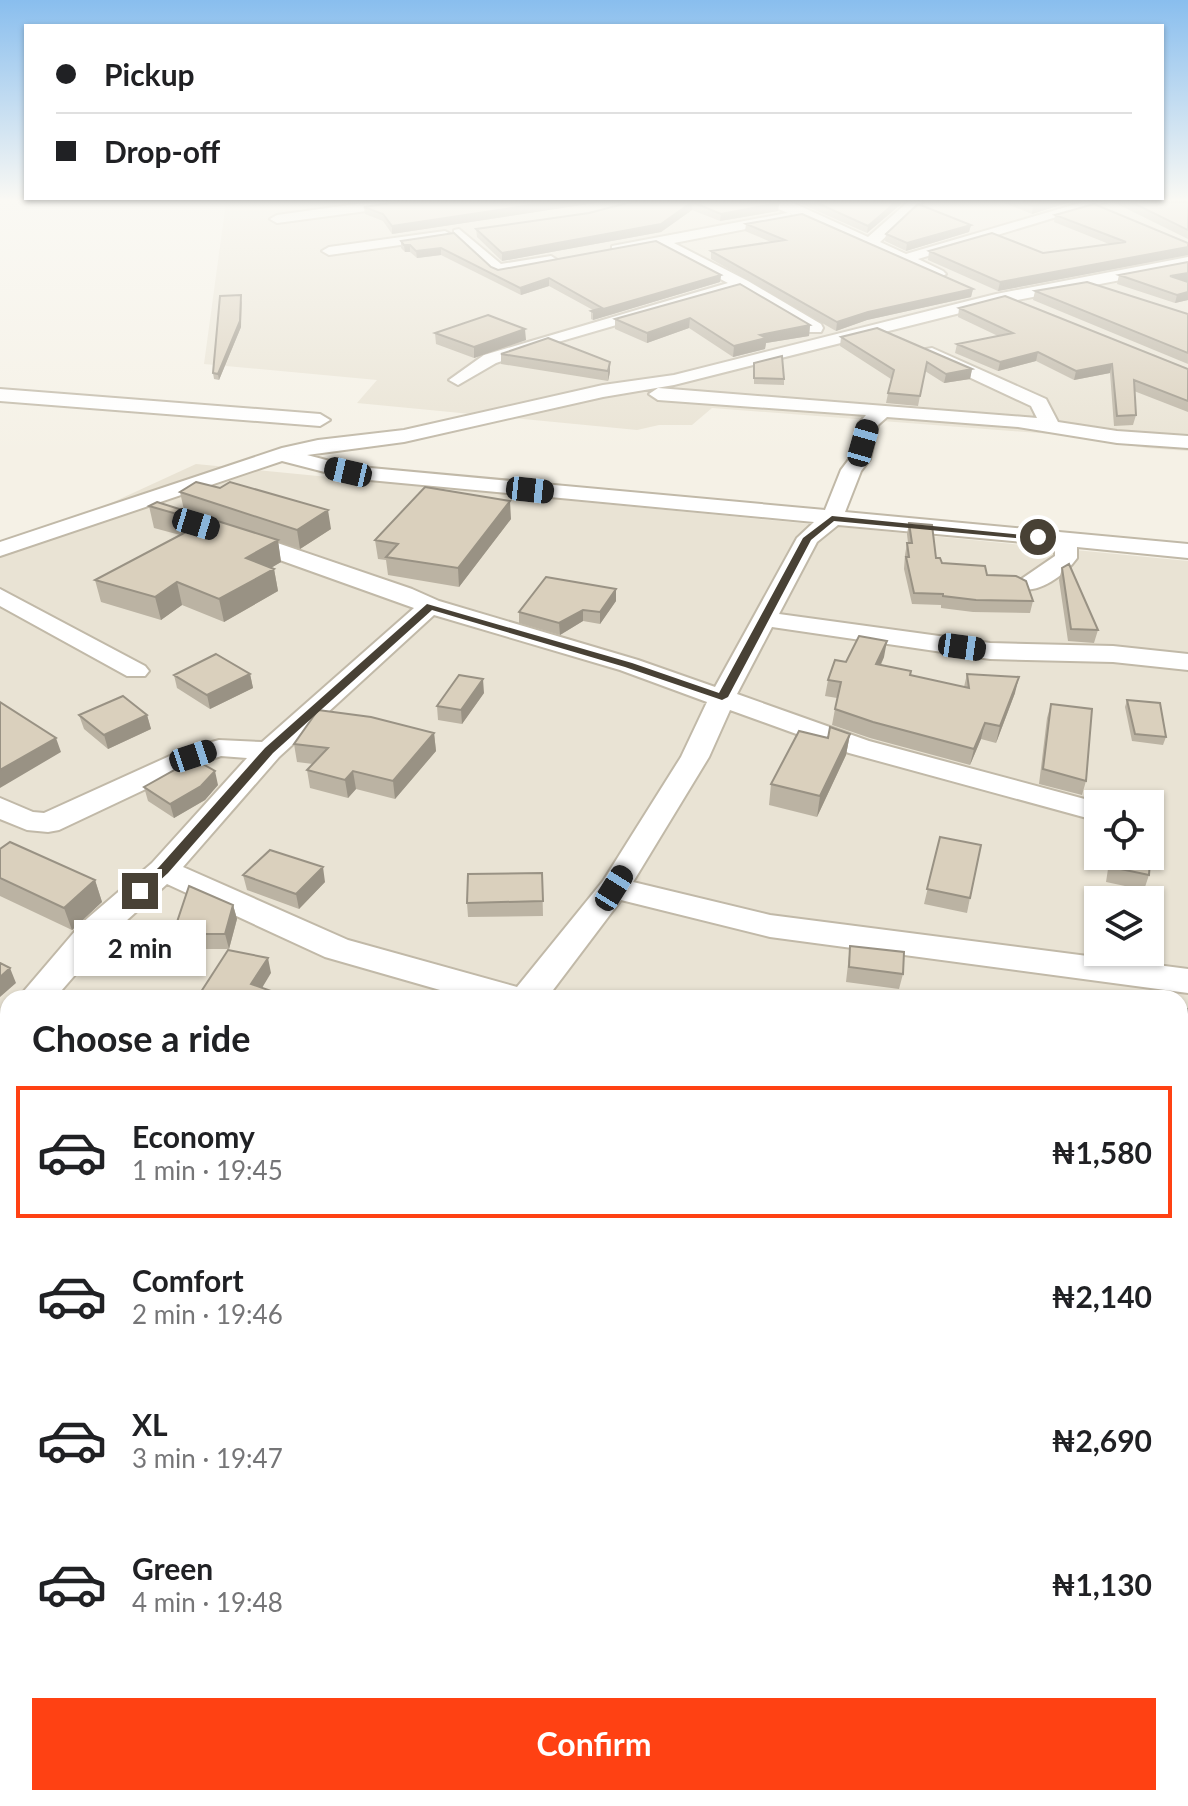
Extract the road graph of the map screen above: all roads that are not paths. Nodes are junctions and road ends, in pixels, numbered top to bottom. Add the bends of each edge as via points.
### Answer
1 (734, 286) edge
2 (746, 286) edge
3 (969, 286) edge
4 (1058, 286) edge
5 (1100, 286) edge
6 (1114, 291) edge
7 (1001, 298) junction
8 (1027, 308) edge
9 (874, 327) junction
10 (835, 341) junction
11 (458, 380) dead end
12 (678, 388) junction
13 (0, 395) edge
14 (881, 412) junction
15 (320, 420) dead end
16 (1050, 425) junction
17 (1188, 442) edge
18 (282, 454) junction
19 (134, 504) junction
20 (166, 515) edge
21 (832, 519) junction
22 (210, 529) edge
23 (1066, 540) junction
24 (0, 549) edge
25 (1188, 551) edge
26 (1026, 584) edge
27 (0, 596) edge
28 (430, 606) junction
29 (766, 619) junction
30 (1188, 662) edge
31 (136, 671) dead end
32 (722, 697) junction
33 (269, 751) junction
34 (0, 807) edge
35 (1084, 808) edge
36 (163, 870) junction
37 (614, 888) junction
38 (1188, 981) edge
39 (42, 990) edge
40 (483, 990) edge
41 (534, 990) edge

1 - 11 street via 490,359
2 - 10 street
3 - 7 street
4 - 7 street
5 - 6 street
7 - 8 street
7 - 9 street
9 - 10 street
9 - 16 street via 1039,403
10 - 12 street
12 - 14 street
12 - 18 street via 603,391 404,436
13 - 15 street
14 - 16 street
14 - 21 street via 869,423 860,459
16 - 17 street
18 - 19 street
18 - 21 street via 348,472
19 - 20 street
19 - 24 street
21 - 23 street
21 - 29 street via 808,538
22 - 28 street
23 - 25 street
23 - 26 street via 1066,558
27 - 31 street
28 - 32 street
28 - 33 street
29 - 30 street via 990,651
29 - 32 street
32 - 35 street via 859,747
32 - 37 street via 695,757
33 - 34 street via 219,748 193,756 48,823 27,821
33 - 36 street
36 - 39 street via 94,931
36 - 40 street via 337,949
37 - 38 street via 770,926
37 - 41 street

